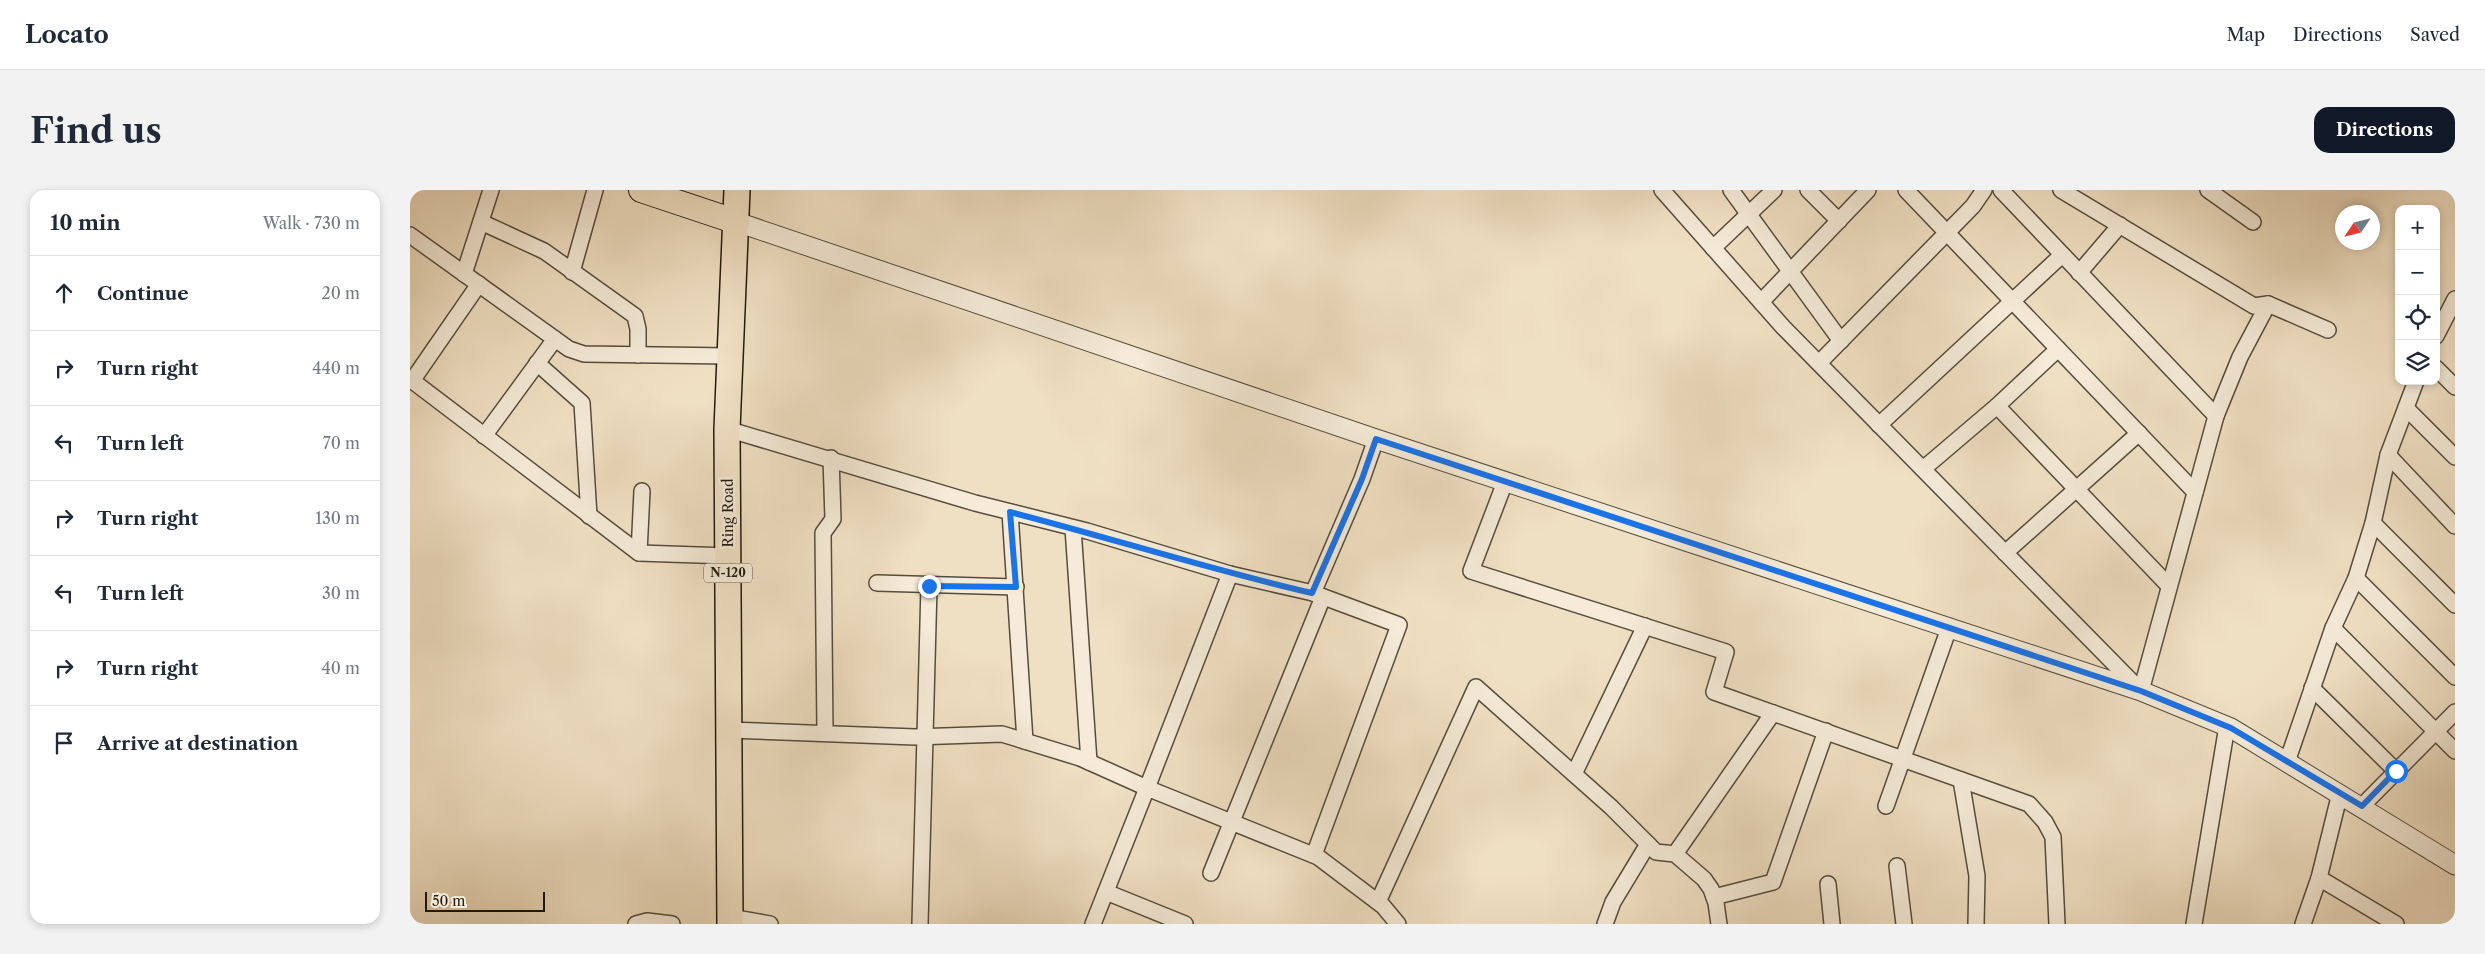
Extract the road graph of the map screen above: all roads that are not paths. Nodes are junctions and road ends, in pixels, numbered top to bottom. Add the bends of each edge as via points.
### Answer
1 (491, 190) edge
2 (595, 190) edge
3 (641, 190) edge
4 (736, 190) edge
5 (1731, 190) edge
6 (1774, 190) edge
7 (1808, 190) edge
8 (1868, 190) edge
9 (1906, 190) edge
10 (1984, 190) edge
11 (2000, 190) edge
12 (2062, 190) edge
13 (2208, 190) edge
14 (1666, 191) edge
15 (1749, 214) junction
16 (1838, 221) junction
17 (481, 222) junction
18 (736, 222) junction
19 (2253, 222) dead end
20 (2120, 226) junction
21 (1947, 232) junction
22 (410, 235) edge
23 (1713, 248) junction
24 (2062, 255) junction
25 (1791, 271) junction
26 (572, 272) junction
27 (2079, 273) junction
28 (464, 274) junction
29 (479, 284) junction
30 (2012, 301) junction
31 (1761, 302) junction
32 (2268, 304) junction
33 (2454, 305) edge
34 (2440, 329) edge
35 (2328, 330) dead end
36 (555, 339) junction
37 (1841, 340) junction
38 (2058, 349) junction
39 (638, 355) junction
40 (730, 356) junction
41 (537, 363) junction
42 (1819, 363) junction
43 (2440, 372) edge
44 (411, 380) edge
45 (2415, 385) edge
46 (2455, 387) edge
47 (1997, 406) junction
48 (2406, 408) junction
49 (2216, 416) junction
50 (1879, 425) junction
51 (727, 429) junction
52 (2139, 433) junction
53 (484, 436) junction
54 (1376, 439) junction
55 (2388, 455) junction
56 (2455, 457) edge
57 (831, 458) junction
58 (1923, 469) junction
59 (1505, 482) junction
60 (2076, 488) junction
61 (642, 491) dead end
62 (2195, 492) junction
63 (1010, 512) junction
64 (589, 516) junction
65 (2373, 523) junction
66 (2455, 526) edge
67 (1074, 528) junction
68 (639, 553) junction
69 (2005, 553) junction
70 (728, 556) junction
71 (1230, 574) junction
72 (2356, 578) junction
73 (877, 583) dead end
74 (929, 586) junction
75 (2169, 586) junction
76 (1016, 587) junction
77 (1318, 595) junction
78 (2455, 605) edge
79 (1645, 626) junction
80 (1949, 628) junction
81 (2333, 628) junction
82 (2455, 677) edge
83 (2312, 688) junction
84 (2141, 691) junction
85 (2455, 712) edge
86 (1773, 713) junction
87 (2227, 726) junction
88 (729, 730) junction
89 (1826, 731) junction
90 (2436, 732) junction
91 (825, 733) junction
92 (925, 736) junction
93 (1025, 741) junction
94 (2455, 751) edge
95 (1903, 759) junction
96 (1089, 762) junction
97 (2287, 762) junction
98 (2396, 771) junction
99 (1574, 774) junction
100 (1961, 780) junction
101 (1148, 788) junction
102 (2340, 793) junction
103 (1886, 806) dead end
104 (2362, 806) junction
105 (1231, 822) junction
106 (1648, 844) junction
107 (1675, 854) junction
108 (1314, 855) junction
109 (2455, 865) edge
110 (1897, 866) dead end
111 (1211, 873) dead end
112 (2319, 878) junction
113 (1828, 884) dead end
114 (1106, 892) junction
115 (1714, 897) junction
116 (1378, 902) junction
117 (730, 921) edge
118 (636, 924) edge
119 (672, 924) edge
120 (770, 924) edge
121 (920, 924) edge
122 (1094, 924) edge
123 (1185, 924) edge
124 (1398, 924) edge
125 (1605, 924) edge
126 (1720, 924) edge
127 (1832, 924) edge
128 (1904, 924) edge
129 (1976, 924) edge
130 (2057, 924) edge
131 (2194, 924) edge
132 (2303, 924) edge
133 (2396, 924) edge

1 - 17 street
2 - 26 street
3 - 18 main road
4 - 18 highway, N-120
5 - 15 street
6 - 15 street
7 - 16 street
8 - 16 street
9 - 21 street
10 - 21 street
11 - 24 street
12 - 20 street
13 - 19 street
14 - 23 street
15 - 23 street
15 - 25 street
16 - 25 street
17 - 26 street via 544,251
17 - 28 street
18 - 40 highway, Ring Road / N-120
18 - 54 street
20 - 27 street
20 - 32 street via 2254,306
21 - 30 street
21 - 37 street
22 - 28 street
23 - 31 street
24 - 27 street
24 - 30 street
25 - 31 street
25 - 37 street
26 - 39 street via 635,316
27 - 49 street
28 - 29 street
29 - 36 street
29 - 44 street
30 - 38 street
30 - 50 street
31 - 42 street
32 - 35 street
32 - 49 street via 2240,357
33 - 34 street
36 - 39 street via 584,354
36 - 41 street
37 - 42 street
38 - 47 street
38 - 52 street
39 - 40 street
40 - 51 highway, Ring Road / N-120
41 - 53 street
41 - 64 street via 582,403
42 - 50 street
43 - 46 street
44 - 53 street
45 - 48 street
47 - 58 street
47 - 60 street
48 - 55 street
48 - 56 street
49 - 62 street
50 - 58 street
51 - 57 street
51 - 70 highway, Ring Road / N-120
52 - 60 street
52 - 62 street
53 - 64 street
54 - 59 street
54 - 77 street
55 - 65 street
55 - 66 street
57 - 63 street
57 - 91 street via 833,519 823,533
58 - 69 street
59 - 79 street via 1472,571
59 - 80 street
60 - 69 street
60 - 75 street
61 - 68 street
62 - 75 street
63 - 67 street
63 - 76 street
64 - 68 street
65 - 72 street
65 - 78 street
67 - 71 street
67 - 96 street
68 - 70 street
69 - 84 street
70 - 88 highway, Ring Road / N-120
71 - 77 street
71 - 101 street
72 - 81 street
72 - 82 street
73 - 74 street
74 - 76 street
74 - 92 street
75 - 84 street
76 - 93 street
77 - 105 street
77 - 108 street via 1399,625
79 - 86 street via 1726,652 1714,692
79 - 99 street
80 - 84 street
80 - 95 street
81 - 83 street
81 - 90 street
83 - 97 street
83 - 98 street
84 - 87 street
85 - 90 street
86 - 89 street
86 - 107 street
87 - 97 street
87 - 131 street
88 - 91 street
88 - 117 highway, Ring Road / N-120
89 - 95 street
89 - 115 street via 1774,882
90 - 94 street
90 - 98 street
91 - 92 street
92 - 93 street via 1002,734
92 - 121 street
93 - 96 street
95 - 100 street
95 - 103 street
96 - 101 street
97 - 102 street
98 - 104 street
99 - 106 street
99 - 116 street via 1476,687
100 - 129 street via 1977,876
100 - 130 street via 2029,804 2045,822 2053,837
101 - 105 street
101 - 114 street
102 - 104 street
102 - 112 street
104 - 109 street
105 - 108 street
105 - 111 street
106 - 107 street via 1656,852
106 - 125 street via 1613,902
107 - 115 street via 1704,879
108 - 116 street
110 - 128 street
112 - 132 street
112 - 133 street
113 - 127 street
114 - 122 street
114 - 123 street
115 - 126 street
116 - 124 street
117 - 120 street
118 - 119 street via 647,921

